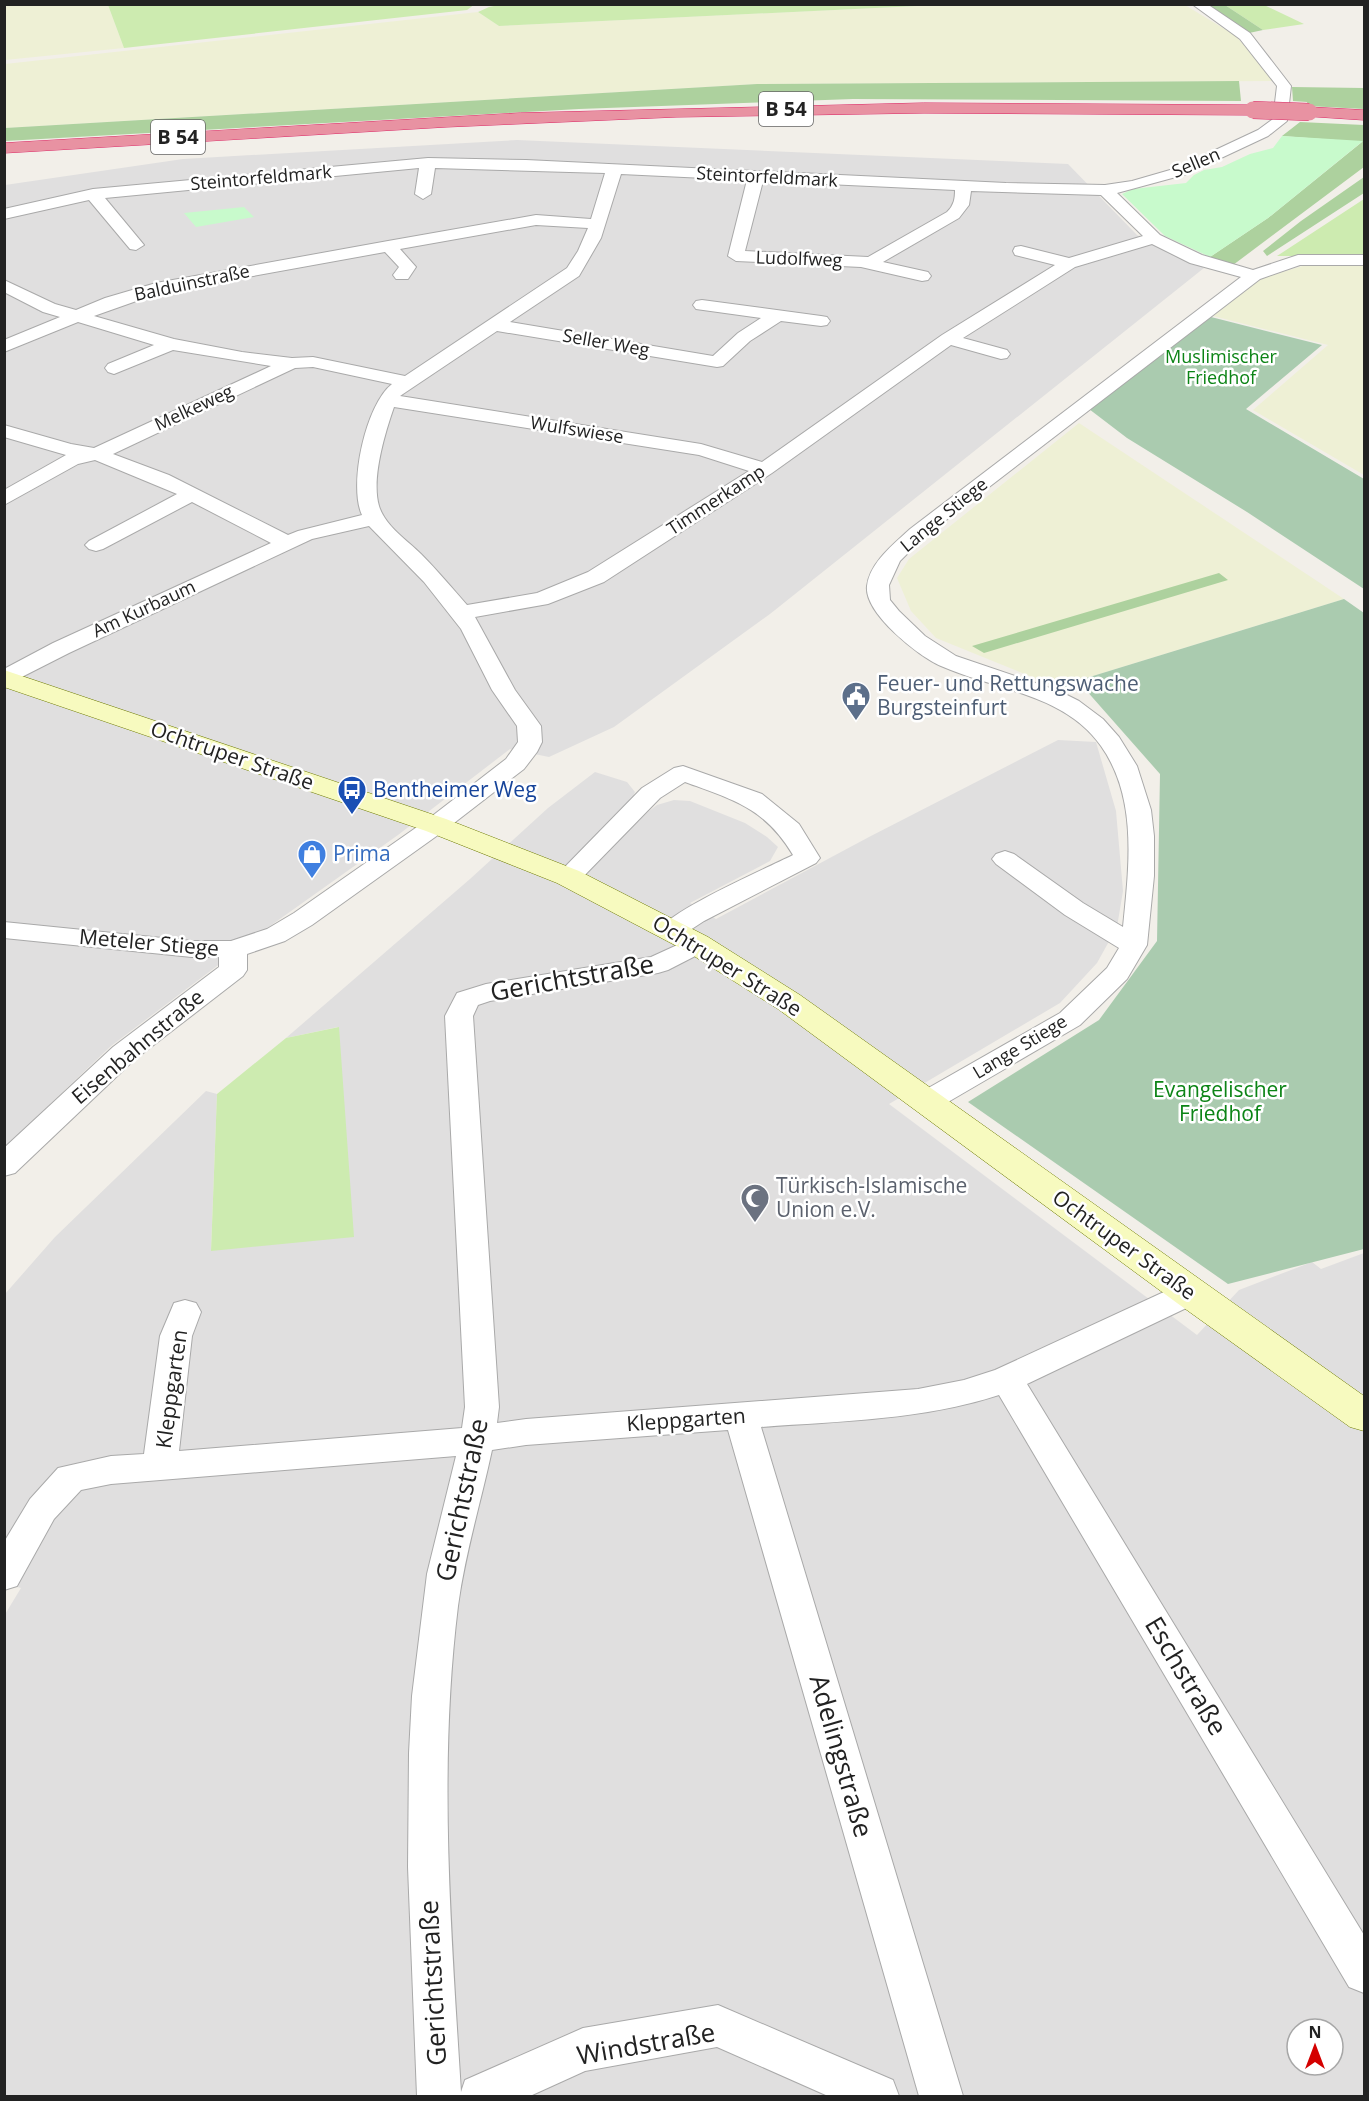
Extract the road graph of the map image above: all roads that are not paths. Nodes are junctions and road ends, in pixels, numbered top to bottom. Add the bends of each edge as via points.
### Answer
1 (1198, 4) edge
2 (1365, 115) edge
3 (4, 148) edge
4 (428, 163) junction
5 (614, 170) junction
6 (756, 177) junction
7 (963, 186) junction
8 (1105, 190) junction
9 (93, 194) junction
10 (423, 194) dead end
11 (4, 214) edge
12 (597, 224) junction
13 (1154, 238) junction
14 (136, 245) dead end
15 (388, 246) junction
16 (1021, 251) dead end
17 (1365, 260) edge
18 (871, 262) junction
19 (1069, 264) junction
20 (402, 275) dead end
21 (1254, 275) junction
22 (922, 276) dead end
23 (4, 285) edge
24 (702, 305) dead end
25 (780, 314) junction
26 (75, 317) junction
27 (821, 321) dead end
28 (496, 325) junction
29 (948, 339) junction
30 (171, 344) junction
31 (4, 347) edge
32 (1001, 354) dead end
33 (717, 362) junction
34 (292, 363) junction
35 (114, 368) dead end
36 (704, 377) dead end
37 (408, 382) junction
38 (387, 400) junction
39 (4, 431) edge
40 (96, 454) junction
41 (765, 470) junction
42 (192, 494) junction
43 (4, 499) edge
44 (375, 518) junction
45 (287, 543) junction
46 (96, 544) dead end
47 (461, 613) junction
48 (5, 678) edge
49 (436, 825) junction
50 (1005, 859) dead end
51 (568, 877) junction
52 (4, 930) edge
53 (685, 937) junction
54 (1134, 945) junction
55 (233, 949) junction
56 (926, 1102) junction
57 (4, 1166) edge
58 (1190, 1293) junction
59 (185, 1312) dead end
60 (1007, 1379) junction
61 (741, 1416) junction
62 (1365, 1416) edge
63 (478, 1438) junction
64 (160, 1467) junction
65 (4, 1575) edge
66 (1365, 1973) edge
67 (438, 2097) edge
68 (482, 2097) edge
69 (877, 2097) edge
70 (941, 2097) edge

1 - 8 street, Sellen via 1245,36 1284,86 1280,121 1182,171
2 - 3 highway, B 54, bridge via 988,107 699,111
4 - 5 street, Steintorfeldmark
4 - 9 street, Steintorfeldmark
4 - 10 street
5 - 6 street, Steintorfeldmark
5 - 12 street
6 - 7 street, Steintorfeldmark
6 - 18 street, Ludolfweg via 736,256
7 - 8 street, Steintorfeldmark
7 - 18 street, Ludolfweg via 964,200 953,215
8 - 13 street
9 - 11 street, Steintorfeldmark
9 - 14 street
12 - 15 street, Balduinstraße via 536,220
12 - 28 street via 578,266
13 - 19 street, Timmerkamp
13 - 21 street via 1196,259
15 - 20 street via 408,267
15 - 26 street, Balduinstraße via 156,288
16 - 19 street
17 - 21 street, Lange Stiege via 1298,260
18 - 22 street, Ludolfweg via 868,264
19 - 29 street, Timmerkamp
21 - 54 street, Lange Stiege via 917,533 891,558 878,585 879,600 917,641 948,661 1051,696 1084,716 1112,742 1125,766 1139,810 1141,876
23 - 26 street
24 - 25 street
25 - 27 street
25 - 33 street via 744,337
26 - 30 street
26 - 31 street, Balduinstraße
28 - 33 street, Seller Weg
28 - 37 street
29 - 32 street
29 - 41 street, Timmerkamp
30 - 34 street
30 - 35 street
33 - 36 street
34 - 37 street via 313,362
34 - 40 street, Melkeweg
37 - 38 street
38 - 41 street, Wulfswiese via 701,450
38 - 44 street via 366,494
39 - 40 street
40 - 42 street
40 - 43 street, Melkeweg via 71,460
41 - 47 street, Timmerkamp via 596,577 540,599
42 - 45 street
42 - 46 street
44 - 45 street, Am Kurbaum via 304,535
44 - 47 street
45 - 48 street, Am Kurbaum
47 - 49 street via 530,729 531,740 515,764
48 - 49 main road, Ochtruper Straße
49 - 51 main road, Ochtruper Straße
49 - 55 street, Meteler Stiege via 303,919 276,935
50 - 54 street via 1074,909
51 - 53 main road, Ochtruper Straße
51 - 53 street, Gerichtstraße via 651,793 683,773 753,799 790,829 807,858 695,915
52 - 55 street, Meteler Stiege via 192,949
53 - 56 main road, Ochtruper Straße via 789,1002
53 - 63 street, Gerichtstraße via 658,964 486,993 467,999 459,1016 482,1407
54 - 56 street, Lange Stiege via 1117,973 1070,1019
55 - 57 street, Eisenbahnstraße via 232,970 123,1054
56 - 58 main road, Ochtruper Straße
58 - 60 street, Kleppgarten
58 - 62 main road, Ochtruper Straße
59 - 64 street, Kleppgarten via 176,1336
60 - 61 street, Kleppgarten via 918,1402
60 - 66 street, Eschstraße
61 - 63 street, Kleppgarten
61 - 70 street, Adelingstraße
63 - 64 street, Kleppgarten via 436,1445
63 - 67 street, Gerichtstraße via 449,1556 436,1638 428,1750 426,1859
64 - 65 street, Kleppgarten via 70,1478 42,1509
68 - 69 street, Windstraße via 583,2050 718,2026

